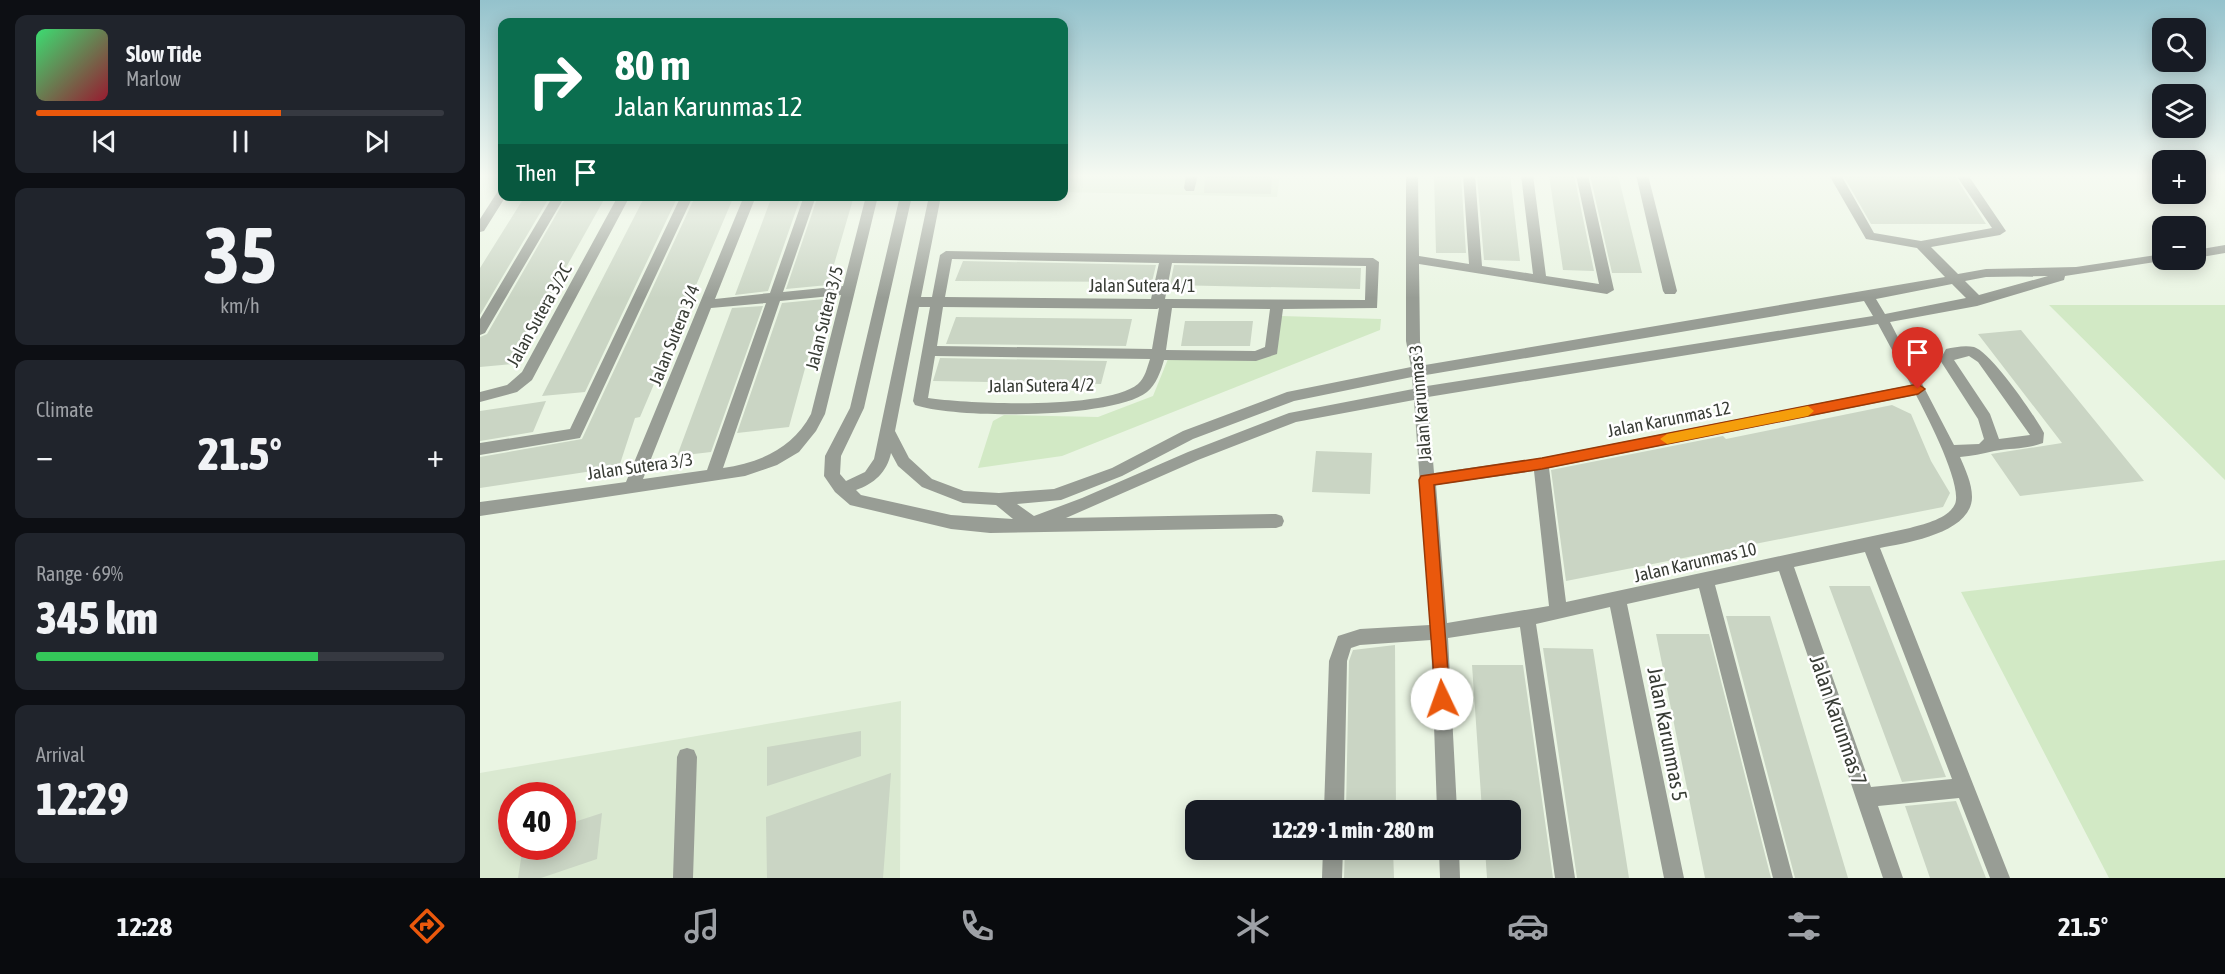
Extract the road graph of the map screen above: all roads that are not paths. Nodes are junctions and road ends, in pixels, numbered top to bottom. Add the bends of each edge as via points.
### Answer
1 (547, 216) edge
2 (613, 216) edge
3 (678, 216) edge
4 (742, 216) edge
5 (803, 216) edge
6 (867, 216) edge
7 (901, 216) edge
8 (930, 216) edge
9 (1412, 216) edge
10 (1472, 216) edge
11 (1532, 216) edge
12 (1591, 216) edge
13 (1651, 216) edge
14 (1858, 216) edge
15 (1990, 216) edge
16 (1921, 245) junction
17 (2225, 249) edge
18 (2206, 252) edge
19 (1166, 259) junction
20 (1413, 259) junction
21 (2152, 260) edge
22 (1476, 269) junction
23 (2076, 271) junction
24 (1540, 278) junction
25 (1956, 279) junction
26 (850, 290) junction
27 (1670, 291) dead end
28 (1868, 296) junction
29 (777, 297) junction
30 (1977, 301) junction
31 (912, 302) junction
32 (938, 302) junction
33 (706, 304) junction
34 (1162, 304) junction
35 (1277, 304) junction
36 (1882, 318) junction
37 (480, 330) edge
38 (929, 351) junction
39 (1157, 354) junction
40 (1419, 371) junction
41 (1918, 389) junction
42 (1420, 393) junction
43 (480, 397) edge
44 (887, 430) junction
45 (800, 444) joint
46 (1989, 446) junction
47 (480, 449) edge
48 (1950, 451) junction
49 (1542, 464) junction
50 (713, 476) junction
51 (1426, 480) junction
52 (632, 487) junction
53 (841, 488) junction
54 (999, 499) junction
55 (480, 509) edge
56 (1276, 521) dead end
57 (1032, 524) junction
58 (1869, 544) junction
59 (1784, 562) junction
60 (1705, 578) junction
61 (1617, 599) junction
62 (1558, 610) junction
63 (1527, 618) junction
64 (1439, 632) junction
65 (687, 757) dead end
66 (1964, 789) junction
67 (1866, 797) junction
68 (1334, 800) edge
69 (1447, 800) edge
70 (1333, 860) edge
71 (1449, 860) edge
72 (682, 878) edge
73 (1332, 878) edge
74 (1450, 878) edge
75 (1565, 878) edge
76 (1674, 878) edge
77 (1783, 878) edge
78 (1893, 878) edge
79 (2000, 878) edge

1 - 37 street
2 - 43 street, Jalan Sutera 3/2C via 519,386
3 - 47 street via 575,434
4 - 33 street, Jalan Sutera 3/4
5 - 29 street
6 - 26 street, Jalan Sutera 3/5
7 - 53 street via 857,408 833,456 832,476
8 - 31 street
9 - 20 street, Jalan Karunmas 3
10 - 22 street
11 - 24 street
12 - 24 street via 1607,290
13 - 27 street
14 - 16 street via 1869,236
15 - 16 street via 2000,231
16 - 25 street
17 - 18 street
19 - 32 street via 946,255
19 - 34 street, Jalan Sutera 4/2
19 - 35 street, Jalan Sutera 4/1 via 1373,262 1372,305
20 - 22 street
20 - 40 street, Jalan Karunmas 3 via 1413,341
21 - 23 street
22 - 24 street
23 - 25 street via 1986,273
23 - 30 street
25 - 28 street
25 - 30 street
26 - 29 street
26 - 45 street, Jalan Sutera 3/5 via 818,414 812,430
28 - 36 street
28 - 40 street
29 - 33 street
29 - 50 street
30 - 36 street
31 - 32 street, Jalan Sutera 4/1
31 - 44 street
32 - 34 street, Jalan Sutera 4/1
32 - 38 street
33 - 52 street, Jalan Sutera 3/4
34 - 35 street, Jalan Sutera 4/1
34 - 39 street, Jalan Sutera 4/2
35 - 39 street via 1272,350 1256,356
36 - 41 street
36 - 42 street
38 - 39 street
38 - 39 street, Jalan Sutera 4/2 via 920,402 1028,407 1088,406 1131,396 1149,380
40 - 42 street, Jalan Karunmas 3
40 - 54 street via 1292,396 1188,435 1117,472 1056,495
41 - 48 street
41 - 49 street, Jalan Karunmas 12
42 - 51 street, Jalan Karunmas 3
42 - 57 street via 1294,417
44 - 53 street via 876,473 861,484
44 - 54 street via 903,462 927,483 963,498
45 - 50 street, Jalan Sutera 3/3 via 764,466
46 - 46 street via 1991,429 1947,360 1951,353 1971,351 1983,358 2037,433 2038,438 2032,441
46 - 48 street
48 - 58 street, Jalan Karunmas 10 via 1962,482 1964,500 1956,515 1937,526
49 - 51 street, Jalan Karunmas 12
49 - 62 street
50 - 52 street, Jalan Sutera 3/3
51 - 64 street, Jalan Karunmas 3
52 - 55 street, Jalan Sutera 3/3
53 - 57 street via 856,500 951,522 990,526
54 - 57 street
56 - 57 street
58 - 59 street, Jalan Karunmas 10
58 - 66 street
59 - 60 street, Jalan Karunmas 10
59 - 67 street, Jalan Karunmas 7
60 - 61 street, Jalan Karunmas 10
60 - 77 street
61 - 62 street, Jalan Karunmas 10
61 - 76 street, Jalan Karunmas 5
62 - 63 street, Jalan Karunmas 10
63 - 64 street, Jalan Karunmas 10
63 - 75 street
64 - 68 street, Jalan Karunmas 10 via 1360,637 1344,642 1338,661
64 - 69 street, Jalan Karunmas 3
65 - 72 street
66 - 67 street
66 - 79 street
67 - 78 street, Jalan Karunmas 7
70 - 73 street
71 - 74 street

